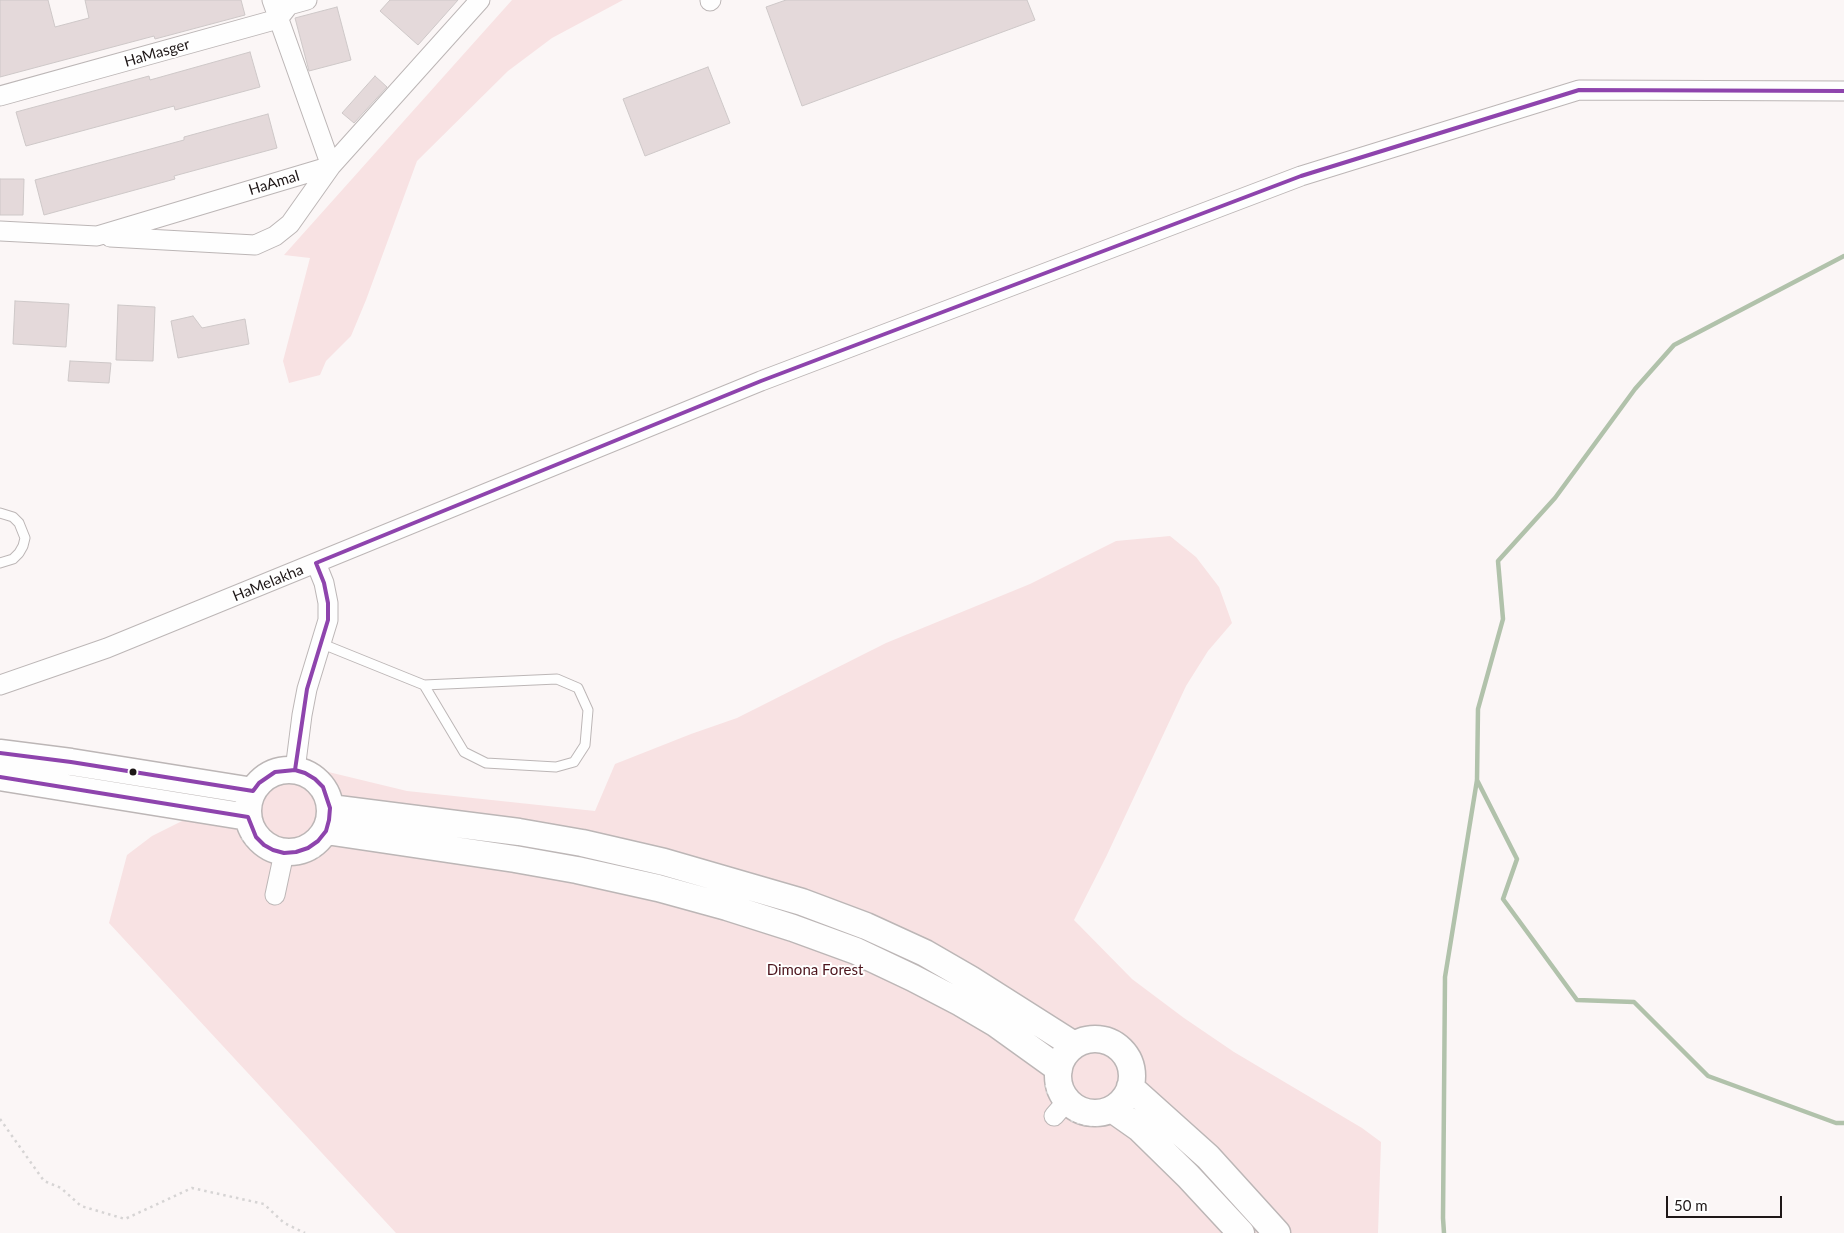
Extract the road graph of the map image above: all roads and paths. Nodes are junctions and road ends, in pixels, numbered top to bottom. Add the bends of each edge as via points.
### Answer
1 (272, 0) edge
2 (307, 0) edge
3 (480, 0) edge
4 (278, 19) junction
5 (1844, 91) edge
6 (0, 96) edge
7 (331, 166) junction
8 (0, 231) edge
9 (97, 236) junction
10 (0, 513) edge
11 (0, 563) edge
12 (316, 563) junction
13 (320, 643) junction
14 (0, 674) edge
15 (0, 685) edge
16 (424, 685) junction
17 (0, 753) edge
18 (295, 770) junction
19 (0, 777) edge
20 (253, 791) junction
21 (244, 827) junction
22 (327, 830) junction
23 (282, 858) junction
24 (275, 895) dead end
25 (1074, 1045) junction
26 (1052, 1075) junction
27 (1130, 1087) junction
28 (1060, 1109) junction
29 (1109, 1117) junction
30 (0, 1119) edge
31 (305, 1233) edge
32 (1241, 1233) edge
33 (1277, 1233) edge

1 - 4 street
2 - 4 street, HaMasger via 289,5
3 - 7 street
4 - 6 street, HaMasger
4 - 7 street
5 - 12 street, HaMelakha via 1580,90 1561,95 1301,176 762,381
7 - 9 street, HaAmal
7 - 9 street via 290,224 255,246
8 - 9 street, HaAmal
10 - 11 lane via 20,523 25,538 13,559
12 - 13 street via 328,603 328,620
12 - 15 street, HaMelakha via 108,648
13 - 16 lane
13 - 18 street via 304,706
14 - 15 lane
16 - 16 lane via 557,679 578,688 588,710 585,745 574,762 556,767 486,763 464,752
17 - 20 main road
18 - 20 main road via 266,777
18 - 22 main road via 306,773 323,788 328,798
19 - 21 main road
20 - 21 main road
21 - 23 main road
21 - 23 path via 260,855
22 - 23 main road via 308,848
22 - 23 path via 318,856 298,863
22 - 25 main road via 520,832 664,862 802,902 866,926 925,953
22 - 26 main road via 577,870 658,888 793,928 856,951 961,1003 995,1023
23 - 24 street
25 - 26 main road
25 - 27 main road via 1088,1039 1102,1039 1115,1044 1131,1065
26 - 28 main road via 1061,1093
26 - 28 path via 1046,1090
27 - 29 main road
27 - 33 main road via 1208,1157
28 - 29 main road via 1104,1112
28 - 29 path via 1074,1122 1088,1125
29 - 32 main road via 1139,1128
30 - 31 path via 44,1180 61,1188 81,1206 125,1219 192,1188 264,1204 284,1223

